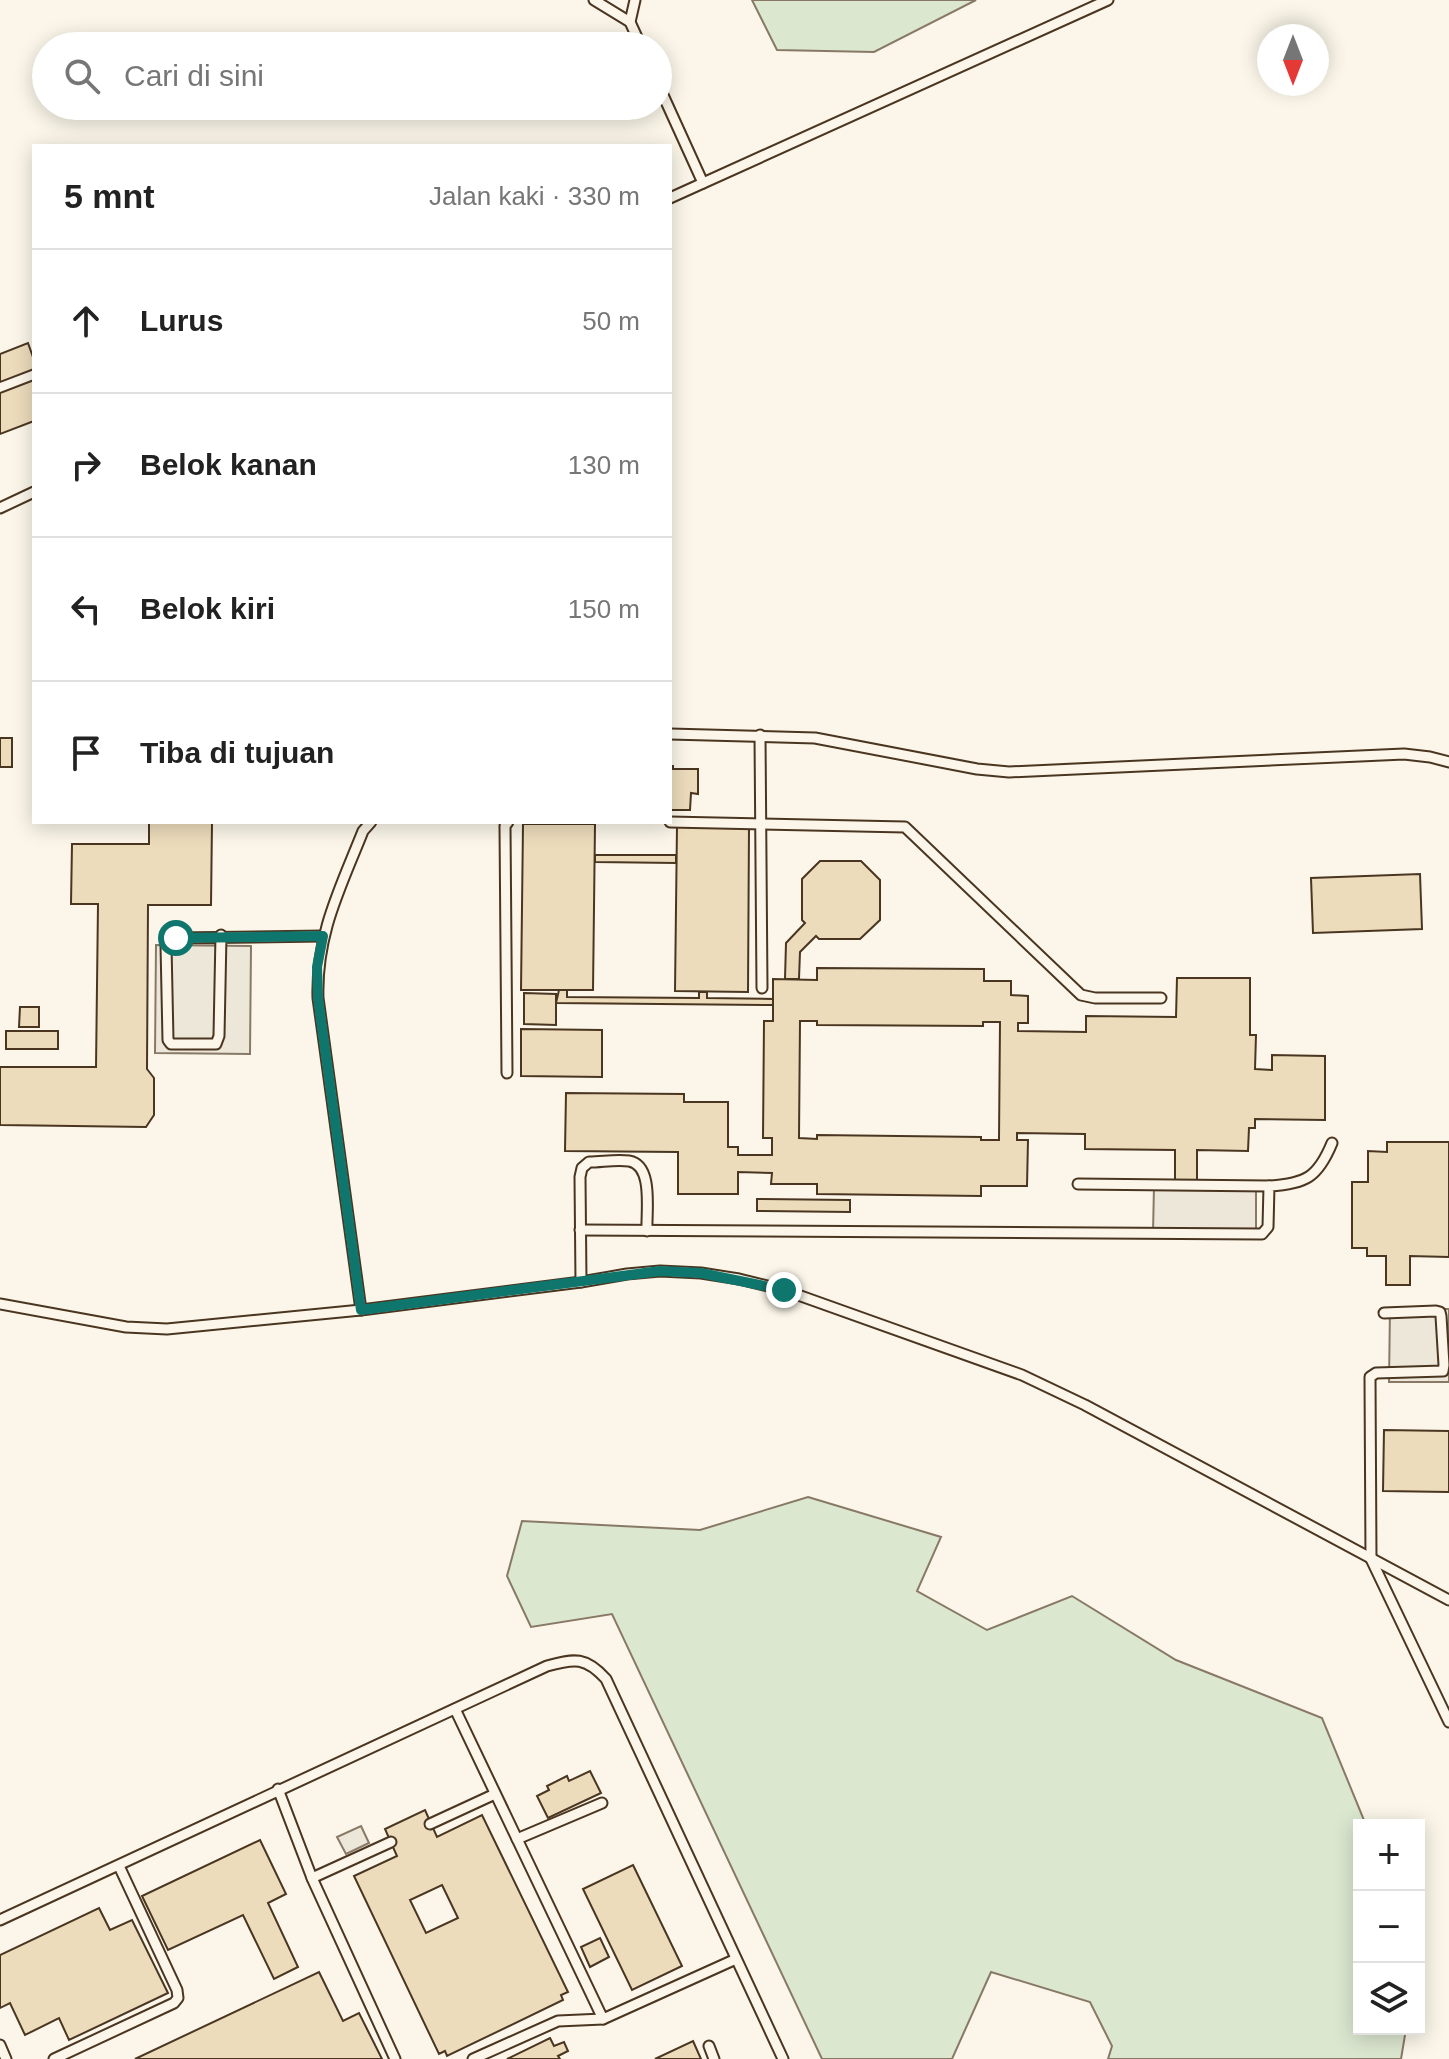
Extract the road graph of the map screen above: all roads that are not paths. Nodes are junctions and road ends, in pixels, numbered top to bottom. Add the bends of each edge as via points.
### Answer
1 (594, 0) edge
2 (635, 0) edge
3 (1108, 0) edge
4 (630, 22) junction
5 (635, 32) edge
6 (672, 115) edge
7 (703, 183) junction
8 (672, 197) edge
9 (32, 493) edge
10 (0, 508) edge
11 (672, 734) edge
12 (760, 735) junction
13 (1449, 762) edge
14 (672, 822) edge
15 (762, 822) junction
16 (506, 824) edge
17 (362, 826) edge
18 (221, 935) junction
19 (323, 936) junction
20 (762, 988) dead end
21 (1161, 998) dead end
22 (507, 1073) dead end
23 (1332, 1143) dead end
24 (1078, 1184) dead end
25 (1269, 1186) junction
26 (580, 1230) junction
27 (647, 1231) junction
28 (581, 1282) junction
29 (0, 1304) edge
30 (361, 1310) junction
31 (1384, 1313) dead end
32 (1371, 1559) junction
33 (1449, 1600) edge
34 (455, 1709) junction
35 (1449, 1722) edge
36 (278, 1789) junction
37 (495, 1794) junction
38 (602, 1803) dead end
39 (430, 1824) dead end
40 (517, 1839) junction
41 (391, 1842) dead end
42 (119, 1866) junction
43 (312, 1878) junction
44 (0, 1920) edge
45 (736, 1959) junction
46 (603, 2019) junction
47 (0, 2045) edge
48 (709, 2046) dead end
49 (6, 2059) edge
50 (54, 2059) edge
51 (395, 2059) edge
52 (473, 2059) edge
53 (714, 2059) edge
54 (783, 2059) edge

1 - 4 lane
2 - 4 lane
3 - 7 lane
4 - 5 lane
6 - 7 lane
7 - 8 lane
9 - 10 lane
11 - 12 lane
12 - 13 lane via 815,738 1009,772 1404,754
12 - 15 lane
14 - 15 lane
15 - 20 lane
15 - 21 lane via 905,827 1081,995
16 - 22 lane
17 - 19 lane
18 - 18 lane via 176,938 166,945 171,1044 216,1044
18 - 19 lane
19 - 30 lane via 318,998
23 - 25 lane via 1314,1176
24 - 25 lane
25 - 27 lane via 1268,1227 1262,1234
26 - 27 lane
26 - 27 lane via 582,1168 589,1162 632,1161 646,1180
26 - 28 lane
28 - 30 lane
28 - 32 lane via 660,1271 739,1279 953,1349 1085,1405
29 - 30 lane via 126,1327 167,1329
31 - 32 lane via 1440,1312 1444,1365 1436,1373 1370,1377
32 - 33 lane
32 - 35 lane
34 - 36 lane
34 - 37 lane
34 - 45 lane via 547,1666 569,1660 593,1664 606,1679
36 - 42 lane
36 - 43 lane
37 - 39 lane
37 - 40 lane
38 - 40 lane
40 - 46 lane
41 - 43 lane
42 - 44 lane
42 - 50 lane via 178,1998
43 - 51 lane
45 - 46 lane
45 - 54 lane
46 - 52 lane via 558,2021
47 - 49 lane
48 - 53 lane

